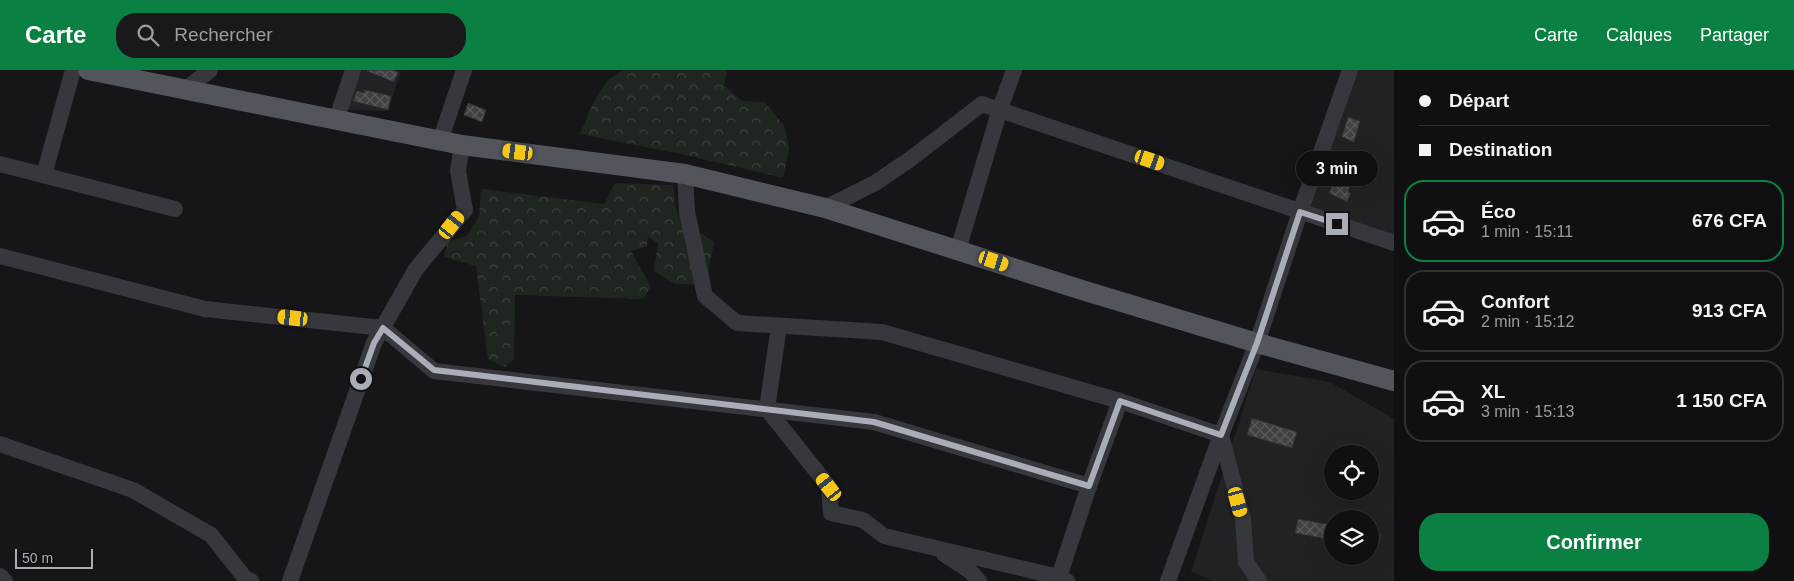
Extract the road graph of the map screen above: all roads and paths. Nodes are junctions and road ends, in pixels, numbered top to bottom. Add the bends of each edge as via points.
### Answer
1 (74, 70) edge
2 (88, 70) edge
3 (210, 70) edge
4 (353, 70) edge
5 (464, 70) edge
6 (1014, 70) edge
7 (1350, 70) edge
8 (186, 90) junction
9 (1000, 108) junction
10 (336, 121) junction
11 (440, 141) junction
12 (462, 145) junction
13 (0, 164) edge
14 (685, 174) junction
15 (44, 175) junction
16 (825, 208) junction
17 (175, 209) dead end
18 (1300, 212) junction
19 (1394, 243) edge
20 (958, 250) junction
21 (0, 256) edge
22 (779, 326) junction
23 (383, 328) junction
24 (1257, 343) junction
25 (1394, 381) edge
26 (1120, 401) junction
27 (767, 409) junction
28 (1221, 435) junction
29 (0, 444) edge
30 (1089, 486) junction
31 (931, 547) junction
32 (0, 576) edge
33 (1063, 579) edge
34 (4, 581) edge
35 (251, 581) edge
36 (290, 581) edge
37 (978, 581) edge
38 (1168, 581) edge
39 (1258, 581) edge

1 - 15 street
2 - 8 main road
3 - 8 street
4 - 10 street
5 - 11 street
6 - 9 street
7 - 18 street
8 - 10 main road
9 - 16 street via 982,104 875,183
9 - 18 street
9 - 20 street
10 - 11 main road
11 - 12 main road
12 - 14 main road
12 - 23 street via 458,171 465,210 416,270
13 - 15 street
14 - 16 main road
14 - 22 street via 687,212 705,296 737,323
15 - 17 street
16 - 20 main road
18 - 19 street
18 - 24 street
20 - 24 main road
21 - 23 street via 206,309
22 - 26 street via 882,332
22 - 27 street
23 - 27 street via 434,370
23 - 36 street via 374,343
24 - 25 main road
24 - 28 street
26 - 28 street
26 - 30 street
27 - 30 street via 874,422
27 - 31 street via 829,487 831,512 863,520 884,536
28 - 38 street
28 - 39 street via 1243,519 1246,562
29 - 35 street via 133,490 211,535 245,578
30 - 33 street
31 - 33 street
31 - 37 street via 970,570
32 - 34 street

